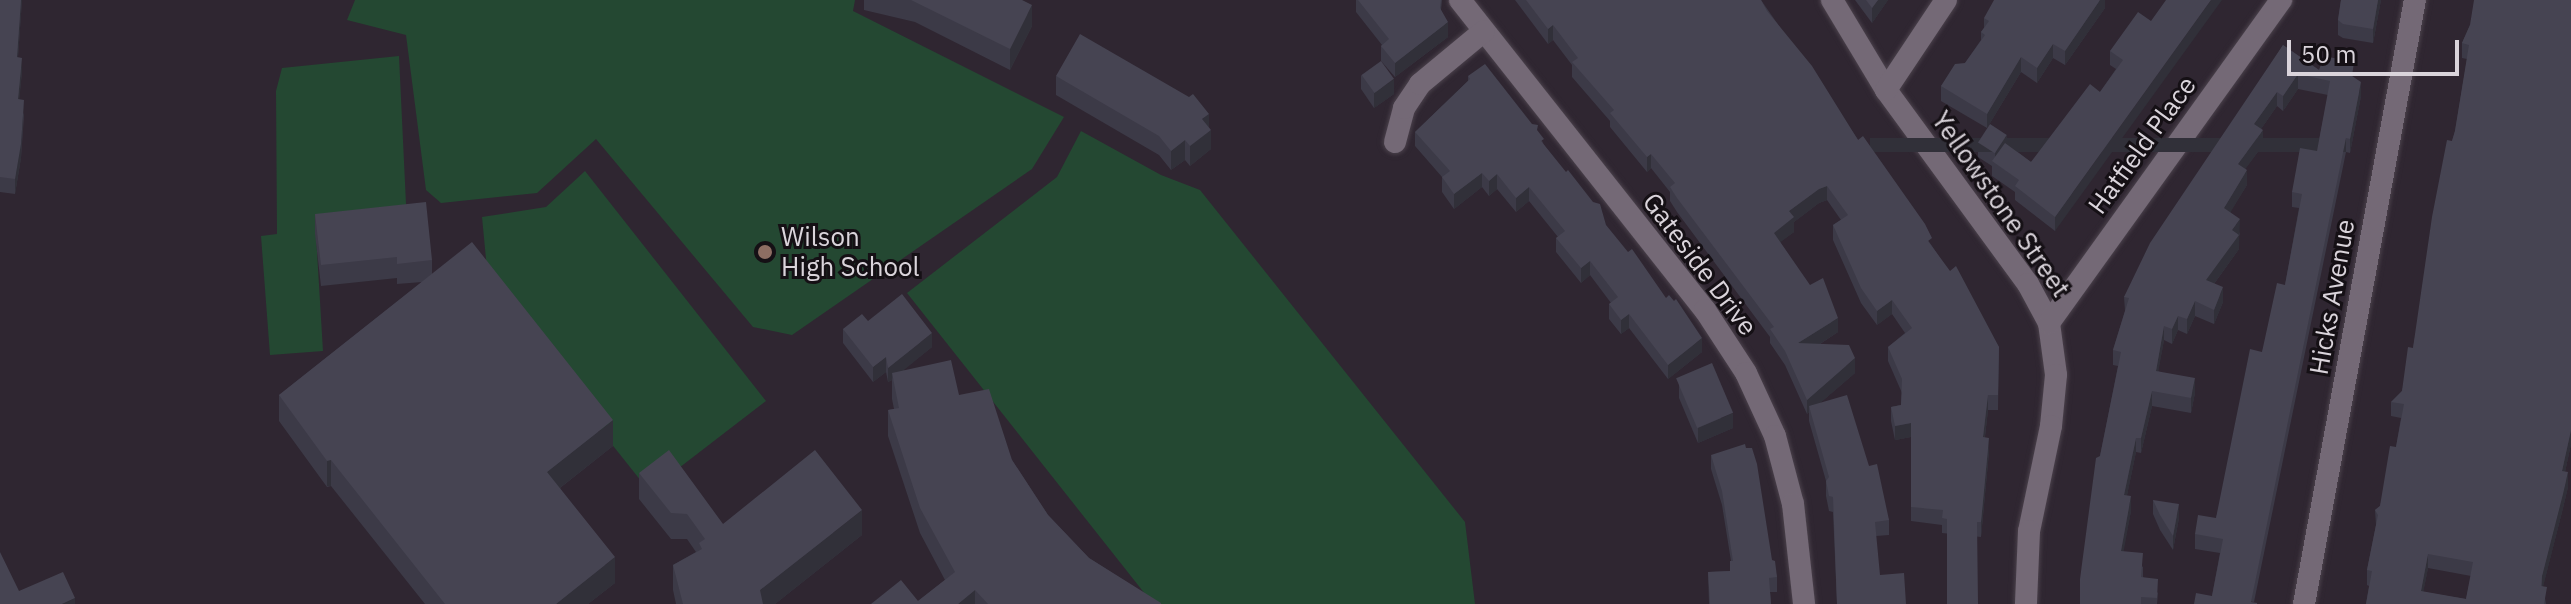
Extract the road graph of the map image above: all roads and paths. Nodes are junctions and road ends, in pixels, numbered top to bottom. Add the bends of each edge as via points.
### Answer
1 (1460, 0) edge
2 (1832, 0) edge
3 (1946, 0) edge
4 (2281, 0) edge
5 (2415, 0) edge
6 (1484, 31) junction
7 (1886, 90) junction
8 (1395, 142) dead end
9 (2049, 323) junction
10 (1804, 604) edge
11 (2026, 604) edge
12 (2304, 604) edge

1 - 6 street, Gateside Drive
2 - 7 street, Yellowstone Street
3 - 7 street
4 - 9 street, Hatfield Place
5 - 12 street, Hicks Avenue
6 - 8 street via 1420,84 1404,108
6 - 10 street, Gateside Drive via 1705,310 1746,373 1775,436 1793,504
7 - 9 street, Yellowstone Street via 2028,284
9 - 11 street, Yellowstone Street via 2056,375 2029,531

